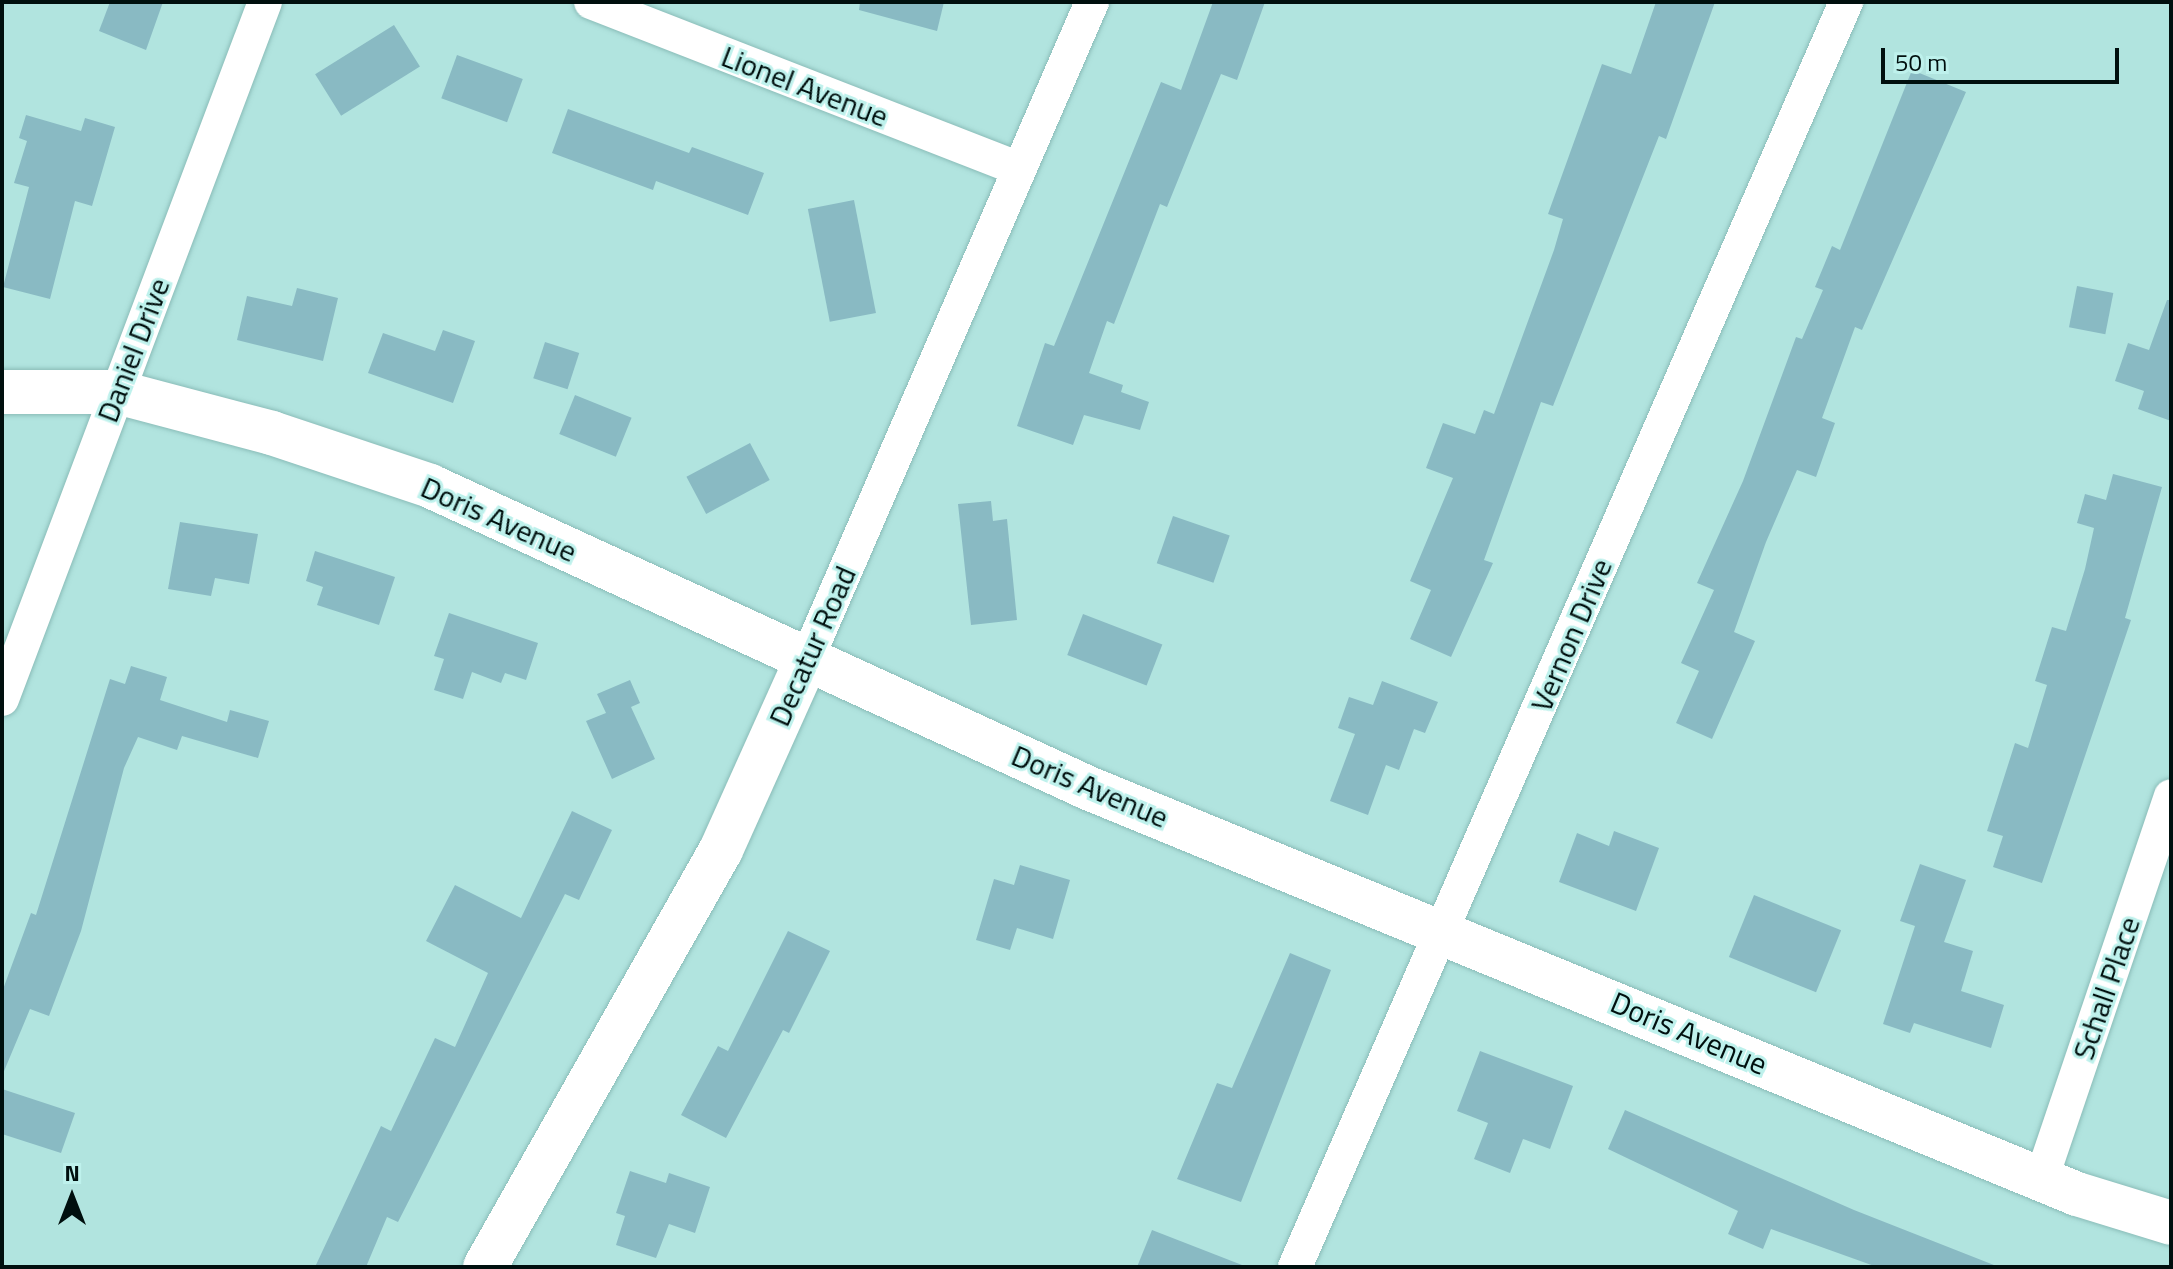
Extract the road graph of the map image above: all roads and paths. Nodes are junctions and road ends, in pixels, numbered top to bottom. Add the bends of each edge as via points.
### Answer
1 (265, 2) edge
2 (591, 2) edge
3 (1092, 2) edge
4 (1846, 2) edge
5 (1019, 169) junction
6 (2, 392) edge
7 (117, 392) junction
8 (807, 659) junction
9 (2, 699) edge
10 (2171, 796) edge
11 (1442, 930) junction
12 (2041, 1180) junction
13 (2171, 1223) edge
14 (485, 1267) edge
15 (1295, 1267) edge

1 - 7 street, Daniel Drive
2 - 5 street, Lionel Avenue
3 - 5 street, Decatur Road
4 - 11 street, Vernon Drive
5 - 8 street, Decatur Road
6 - 7 street, Doris Avenue
7 - 8 street, Doris Avenue via 272,433 430,486
7 - 9 street, Daniel Drive
8 - 11 street, Doris Avenue via 1088,788
8 - 14 street, Decatur Road via 721,850
10 - 12 street, Schall Place
11 - 12 street, Doris Avenue
11 - 15 street, Vernon Drive
12 - 13 street, Doris Avenue

